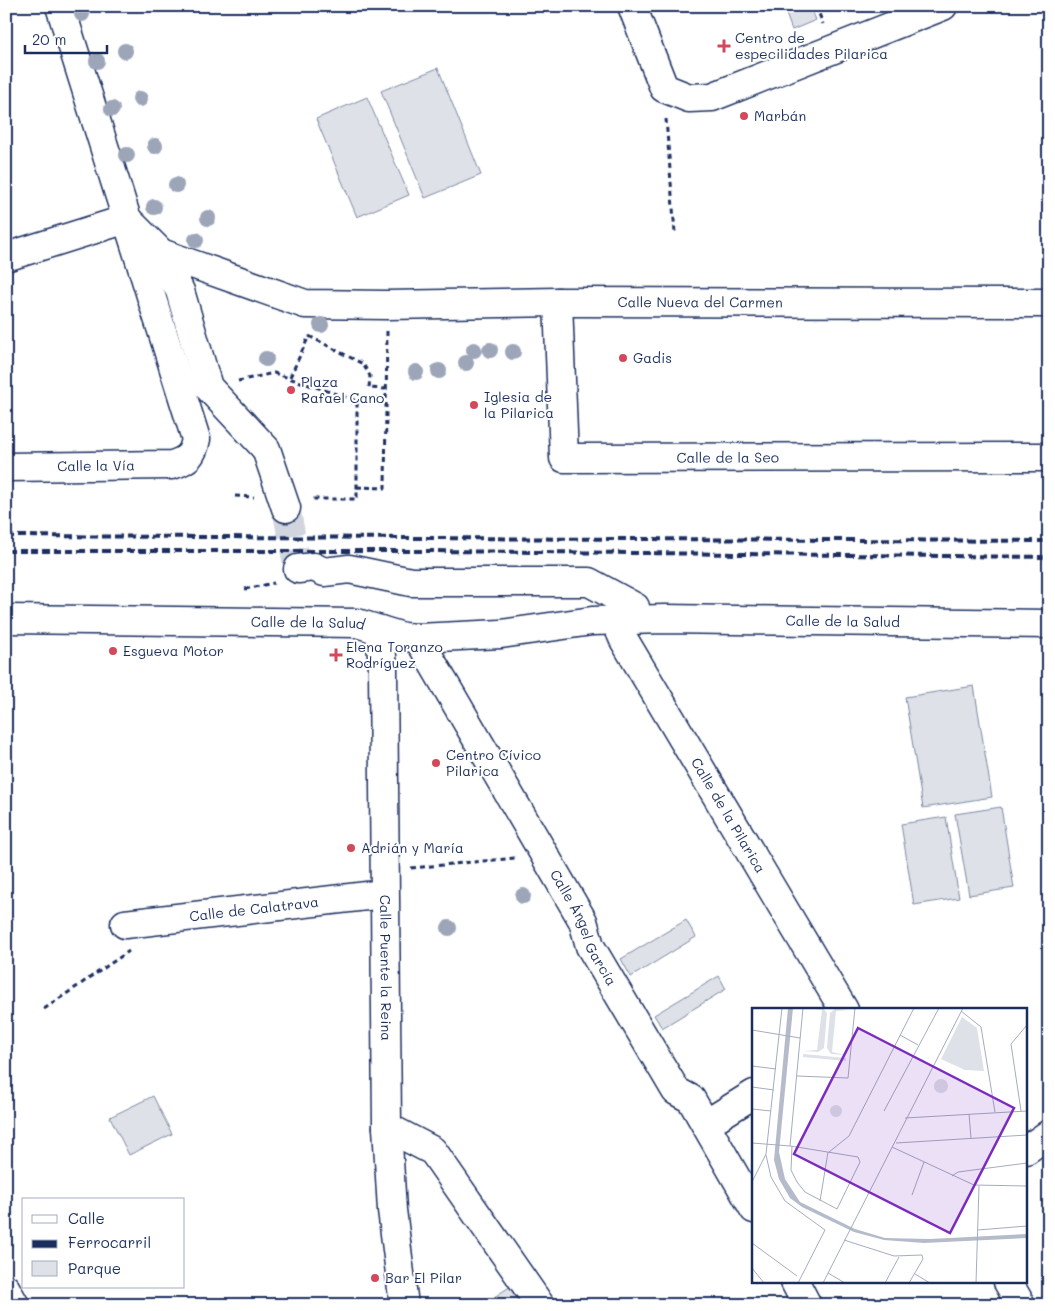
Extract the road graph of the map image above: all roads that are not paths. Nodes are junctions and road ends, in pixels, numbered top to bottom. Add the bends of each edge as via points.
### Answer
1 (60, 6) edge
2 (632, 6) edge
3 (943, 6) edge
4 (127, 219) junction
5 (161, 252) junction
6 (6, 257) edge
7 (558, 302) junction
8 (1049, 303) edge
9 (1049, 458) edge
10 (6, 467) edge
11 (299, 503) tunnel mouth
12 (298, 568) dead end
13 (6, 619) edge
14 (626, 620) junction
15 (1049, 624) edge
16 (380, 630) junction
17 (418, 638) junction
18 (384, 894) junction
19 (134, 923) road end
20 (843, 1008) edge
21 (752, 1095) edge
22 (706, 1124) junction
23 (387, 1127) junction
24 (1049, 1134) edge
25 (1028, 1149) edge
26 (752, 1205) edge
27 (795, 1284) edge
28 (1009, 1284) edge
29 (6, 1289) edge
30 (15, 1305) edge
31 (404, 1305) edge
32 (540, 1305) edge
33 (807, 1305) edge
34 (1021, 1305) edge

1 - 4 street
2 - 3 street via 664,88 688,98 712,97
4 - 5 street
4 - 6 street
4 - 10 street, Calle la Vía via 196,439 194,453 172,465
5 - 7 street, Calle Nueva del Carmen via 305,304
5 - 11 street via 180,292 208,387 266,449
7 - 8 street, Calle Nueva del Carmen
7 - 9 street, Calle de la Seo via 564,458
12 - 14 street via 314,567 324,572 349,569 412,582 589,582 635,607
13 - 16 street, Calle de la Salud via 357,623
14 - 15 street, Calle de la Salud
14 - 17 street, Calle de la Salud via 592,621 501,634
14 - 20 street, Calle de la Pilarica via 629,649
16 - 17 street, Calle de la Salud
16 - 18 street, Calle Puente la Reina
17 - 22 street, Calle Ángel García via 583,921 590,946 676,1090 691,1099
18 - 19 street, Calle de Calatrava
18 - 23 street, Calle Puente la Reina
21 - 22 street
22 - 26 street, Calle Ángel García
23 - 31 street, Calle Puente la Reina via 392,1210
23 - 32 street via 433,1151
24 - 25 street
27 - 33 street
28 - 34 street
29 - 30 street

